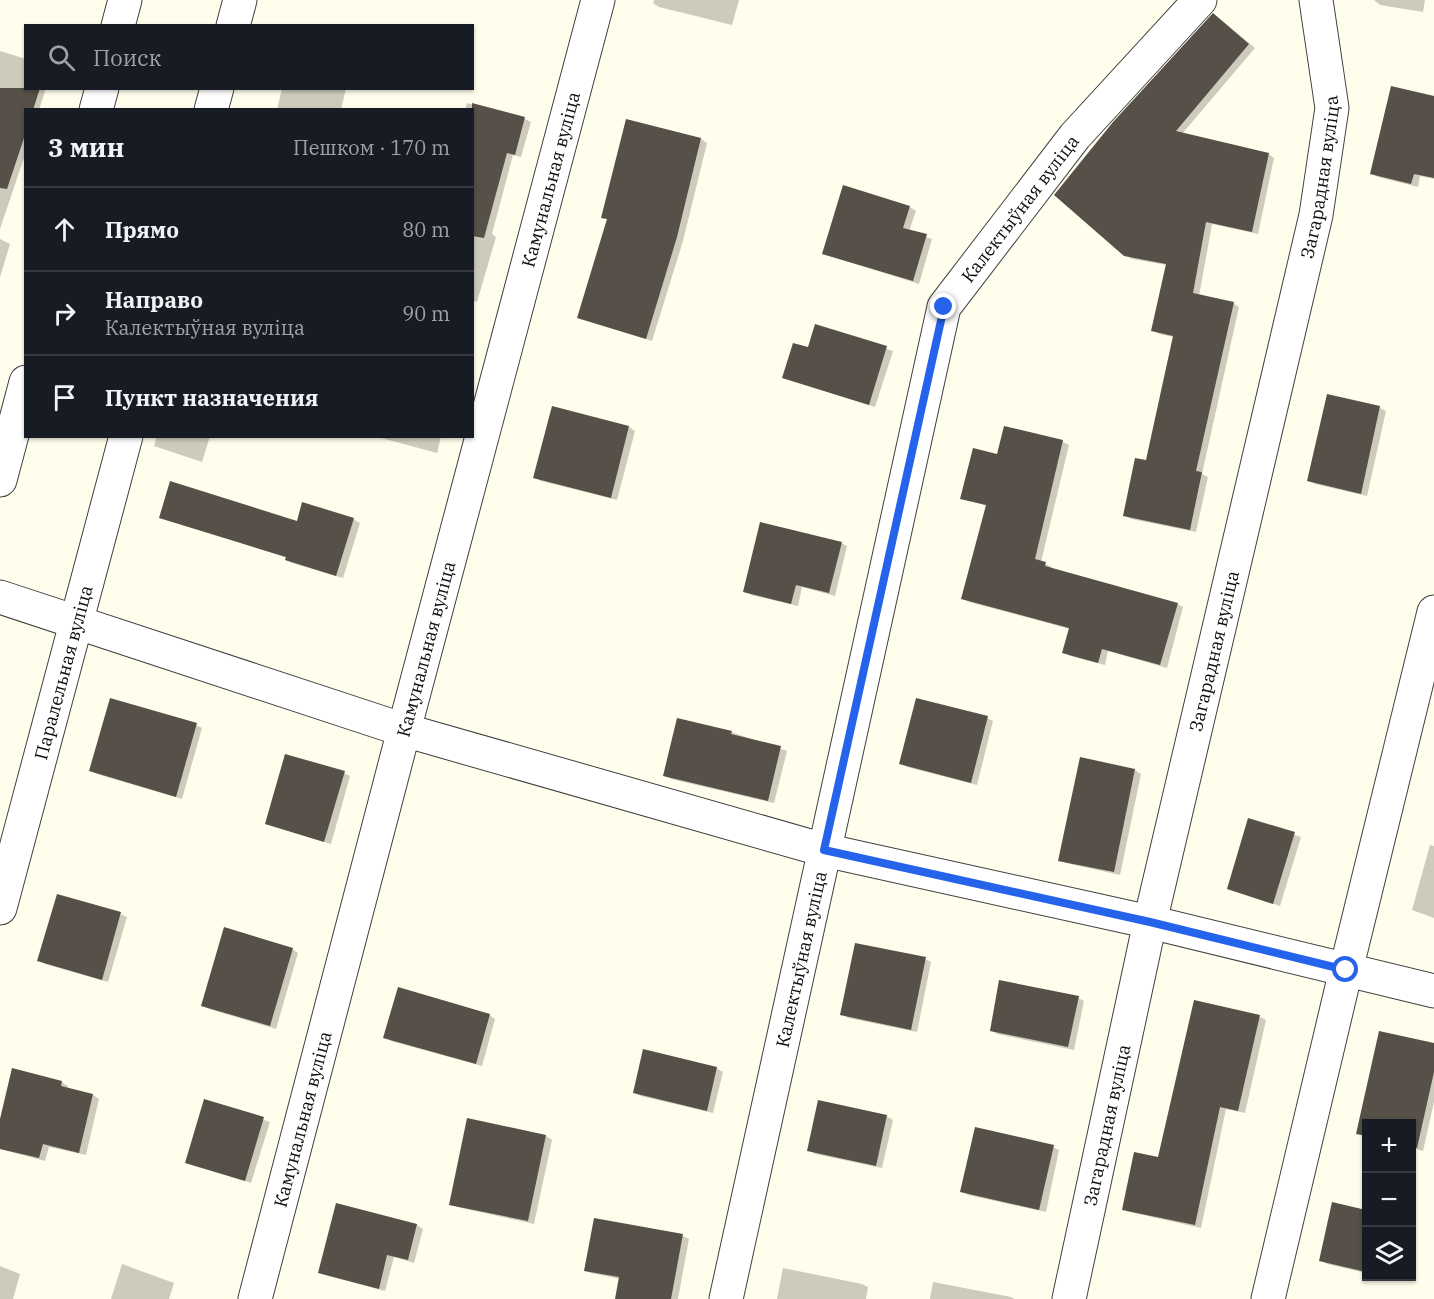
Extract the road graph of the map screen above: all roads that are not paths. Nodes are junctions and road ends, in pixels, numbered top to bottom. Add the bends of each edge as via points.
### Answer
1 (125, 0) edge
2 (240, 0) edge
3 (598, 0) edge
4 (1200, 0) edge
5 (1316, 0) edge
6 (119, 24) edge
7 (234, 24) edge
8 (101, 90) edge
9 (216, 90) edge
10 (97, 108) edge
11 (212, 108) edge
12 (24, 390) edge
13 (125, 438) edge
14 (0, 480) edge
15 (0, 597) edge
16 (1434, 612) edge
17 (78, 624) junction
18 (404, 730) junction
19 (824, 850) junction
20 (0, 908) edge
21 (1150, 922) junction
22 (1346, 970) junction
23 (1434, 991) edge
24 (255, 1299) edge
25 (726, 1299) edge
26 (1069, 1299) edge
27 (1268, 1299) edge

1 - 6 street
2 - 7 street
3 - 18 street, Камунальная вуліца
4 - 19 street, Калектыўная вуліца via 1075,136 944,307
5 - 21 street, Загарадная вуліца via 1332,108 1316,215
8 - 10 street
9 - 11 street
12 - 14 street
13 - 17 street, Паралельная вуліца
15 - 17 street
16 - 22 street
17 - 18 street
17 - 20 street, Паралельная вуліца
18 - 19 street
18 - 24 street, Камунальная вуліца
19 - 21 street
19 - 25 street, Калектыўная вуліца
21 - 22 street
21 - 26 street, Загарадная вуліца
22 - 23 street
22 - 27 street

